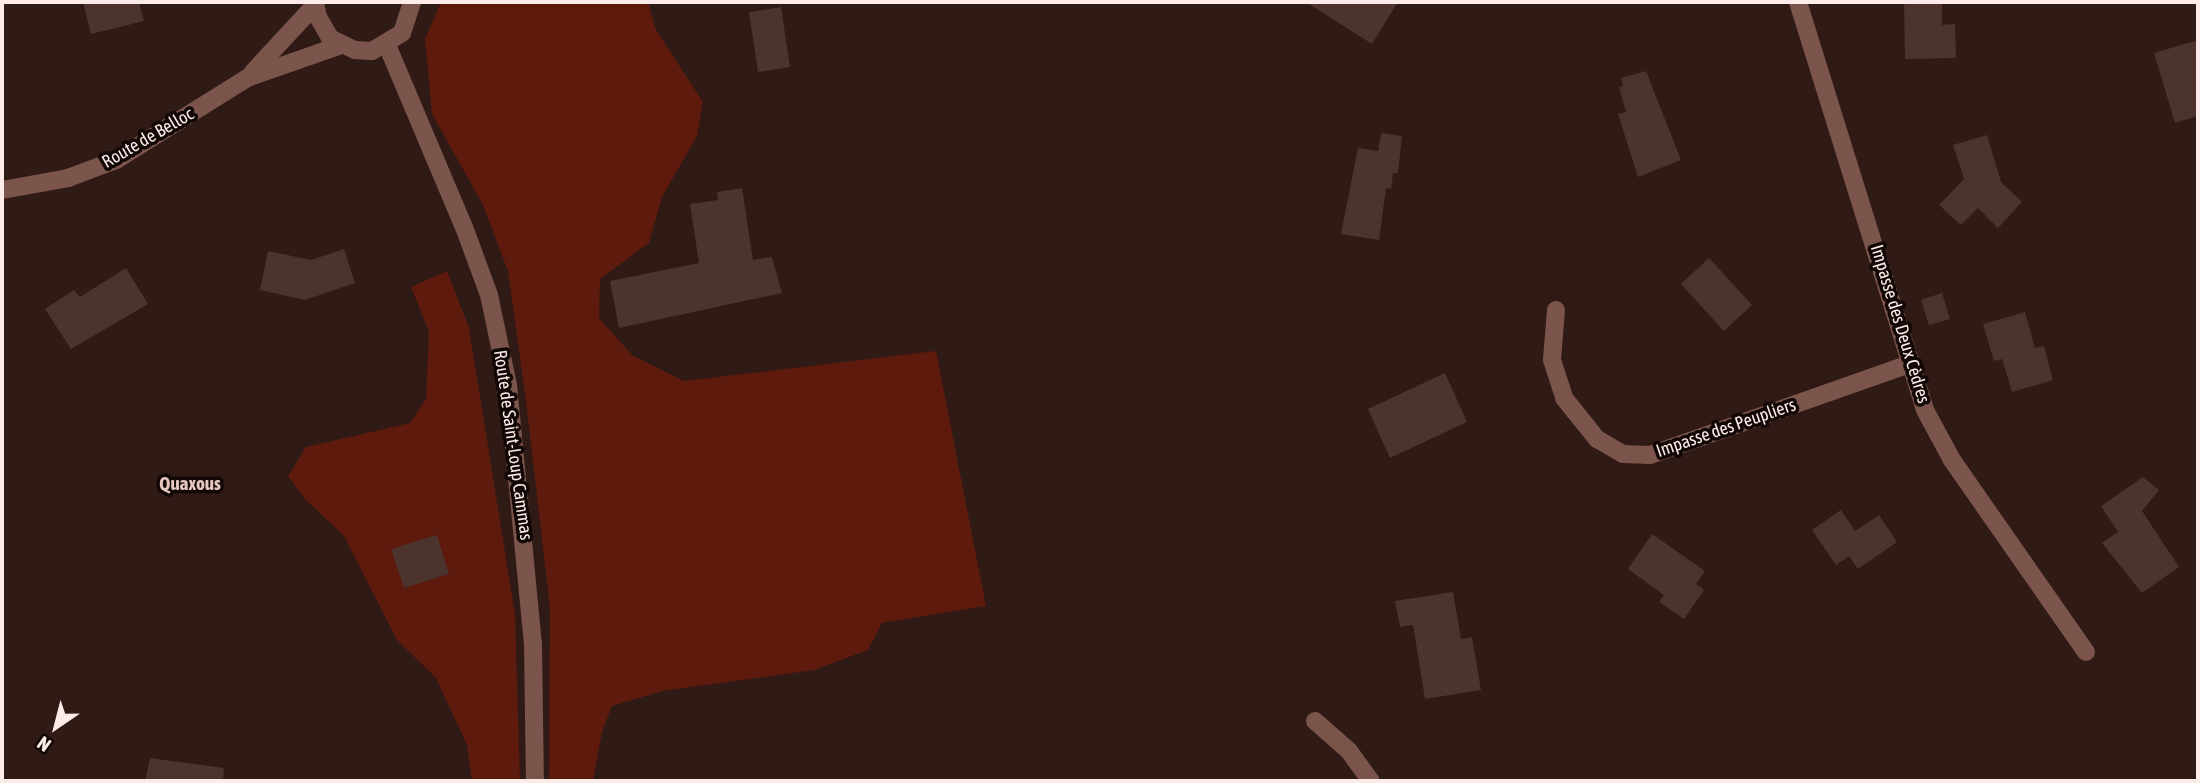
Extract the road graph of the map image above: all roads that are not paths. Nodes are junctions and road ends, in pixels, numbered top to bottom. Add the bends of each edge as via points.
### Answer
1 (412, 2) edge
2 (1798, 2) edge
3 (315, 3) edge
4 (341, 45) junction
5 (387, 46) junction
6 (247, 78) junction
7 (2, 190) edge
8 (1556, 310) dead end
9 (1912, 363) junction
10 (2085, 652) dead end
11 (1315, 721) dead end
12 (535, 781) edge
13 (1371, 781) edge

1 - 5 street via 402,33
2 - 9 street, Impasse des Deux Cèdres
3 - 4 street, Route de Belloc via 323,28
3 - 6 street, Route de Belloc
4 - 5 street, Route de Belloc via 372,51
4 - 6 street, Route de Belloc
5 - 12 street, Route de Saint-Loup Cammas via 477,261 508,384 533,644
6 - 7 street, Route de Belloc via 116,160 68,178
8 - 9 street, Impasse des Peupliers via 1552,360 1564,398 1597,439 1623,454 1650,455
9 - 10 street, Impasse des Deux Cèdres via 1925,410 1952,460
11 - 13 street via 1349,751

